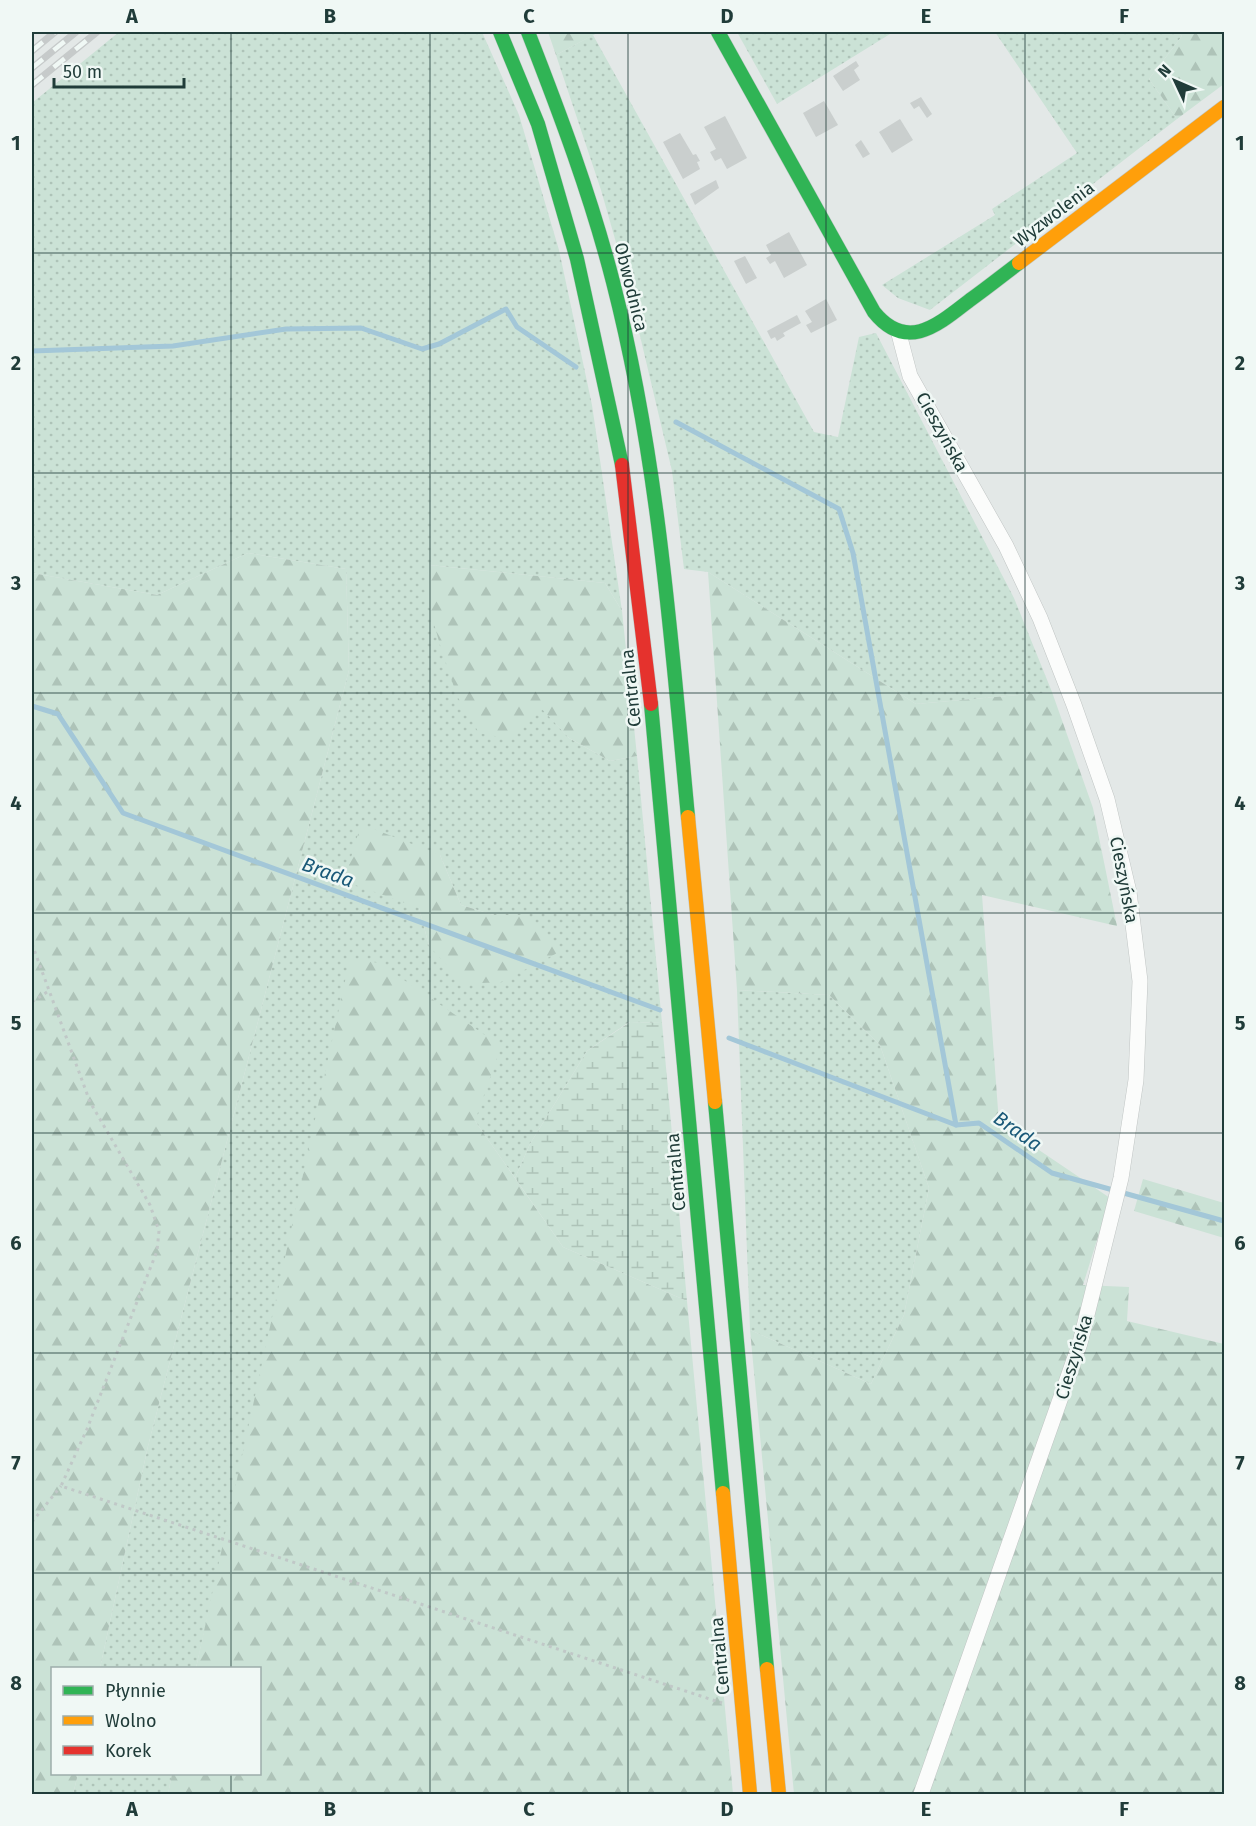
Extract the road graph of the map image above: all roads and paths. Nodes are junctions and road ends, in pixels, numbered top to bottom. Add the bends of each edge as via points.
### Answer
1 (500, 32) edge
2 (528, 32) edge
3 (718, 32) edge
4 (1224, 107) edge
5 (899, 334) junction
6 (32, 944) edge
7 (50, 989) junction
8 (32, 1002) edge
9 (61, 1486) junction
10 (32, 1522) edge
11 (742, 1702) junction
12 (750, 1794) edge
13 (779, 1794) edge
14 (921, 1794) edge

1 - 11 main road, Centralna via 538,124 577,259 611,406 634,547
2 - 13 main road, Obwodnica via 562,118 602,243 632,368 664,560
3 - 5 main road via 874,312 882,324
4 - 5 main road, Wyzwolenia via 939,324 928,331
5 - 14 street, Cieszyńska via 910,376 1006,546 1040,618 1107,799 1129,892 1140,981 1136,1080 1120,1178 1080,1343
6 - 7 path
7 - 8 path
7 - 9 path via 90,1102 150,1204 159,1231 157,1251
9 - 10 path
9 - 11 path via 718,1704
11 - 12 main road, Centralna

